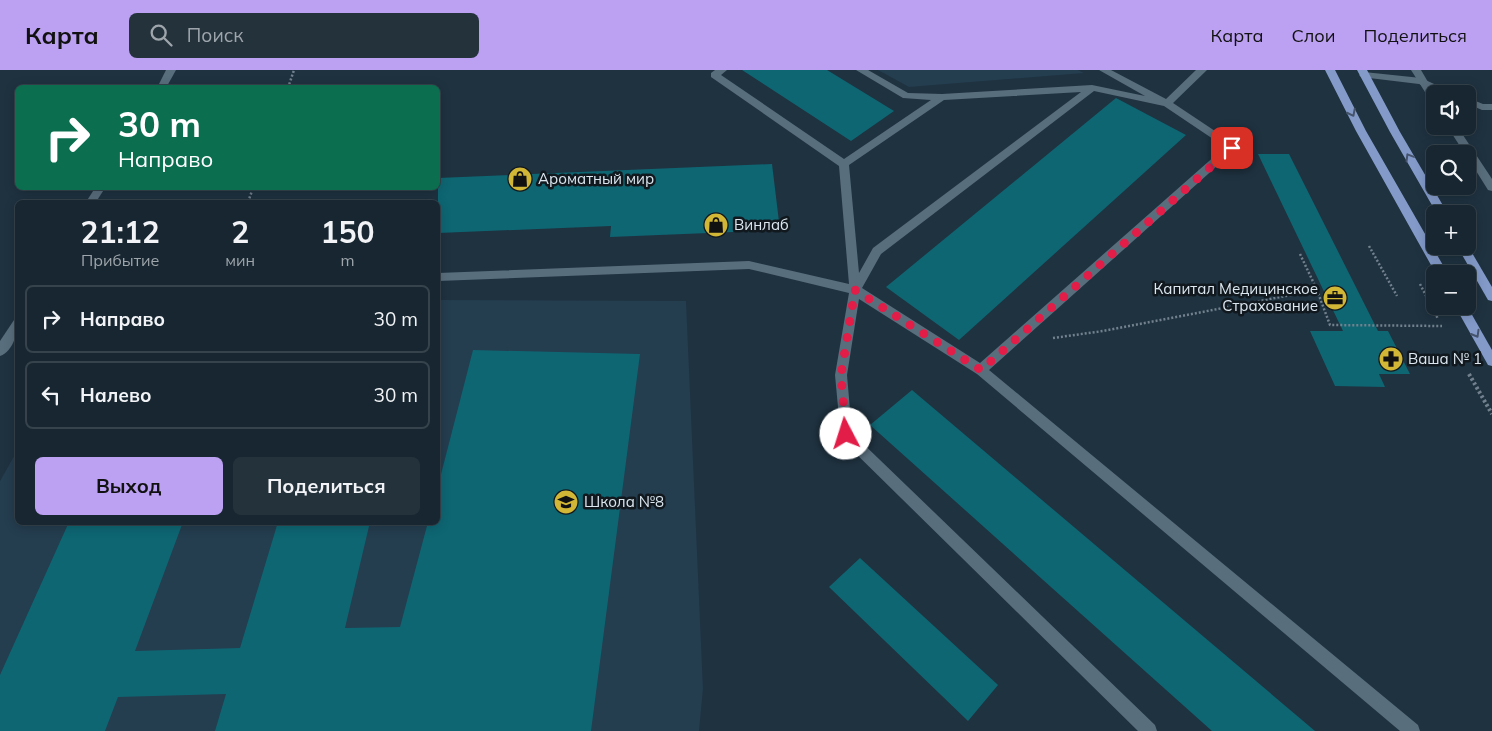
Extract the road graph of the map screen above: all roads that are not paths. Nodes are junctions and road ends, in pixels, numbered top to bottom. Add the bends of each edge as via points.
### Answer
1 (171, 70) edge
2 (722, 70) edge
3 (861, 70) edge
4 (1104, 70) edge
5 (1202, 70) edge
6 (1330, 70) edge
7 (1416, 70) edge
8 (1363, 72) edge
9 (1421, 81) junction
10 (163, 85) edge
11 (1430, 85) edge
12 (1092, 88) junction
13 (1426, 88) edge
14 (942, 97) junction
15 (1167, 103) junction
16 (1476, 104) edge
17 (1492, 107) edge
18 (1458, 135) edge
19 (844, 164) junction
20 (1492, 187) edge
21 (1438, 205) edge
22 (1467, 255) edge
23 (1437, 265) edge
24 (440, 277) edge
25 (855, 290) junction
26 (1492, 297) edge
27 (1465, 315) edge
28 (15, 328) edge
29 (0, 351) edge
30 (1492, 361) edge
31 (981, 370) junction
32 (1149, 731) edge
33 (1412, 731) edge

1 - 10 street
2 - 19 street via 714,75
3 - 14 street via 906,96
4 - 15 street
5 - 15 street
6 -> 23 main road
7 - 9 street
8 - 9 street
21 -> 8 main road
9 - 11 street
9 - 13 street
12 - 14 street
12 - 15 street
12 - 25 street via 877,251
14 - 19 street
15 - 31 street via 1232,148
16 - 17 street
18 - 20 street
19 - 25 street
22 - 26 main road
24 - 25 street via 749,265
25 - 31 street
25 - 32 street via 841,375 846,434
27 -> 30 main road
28 - 29 street
31 - 33 street

